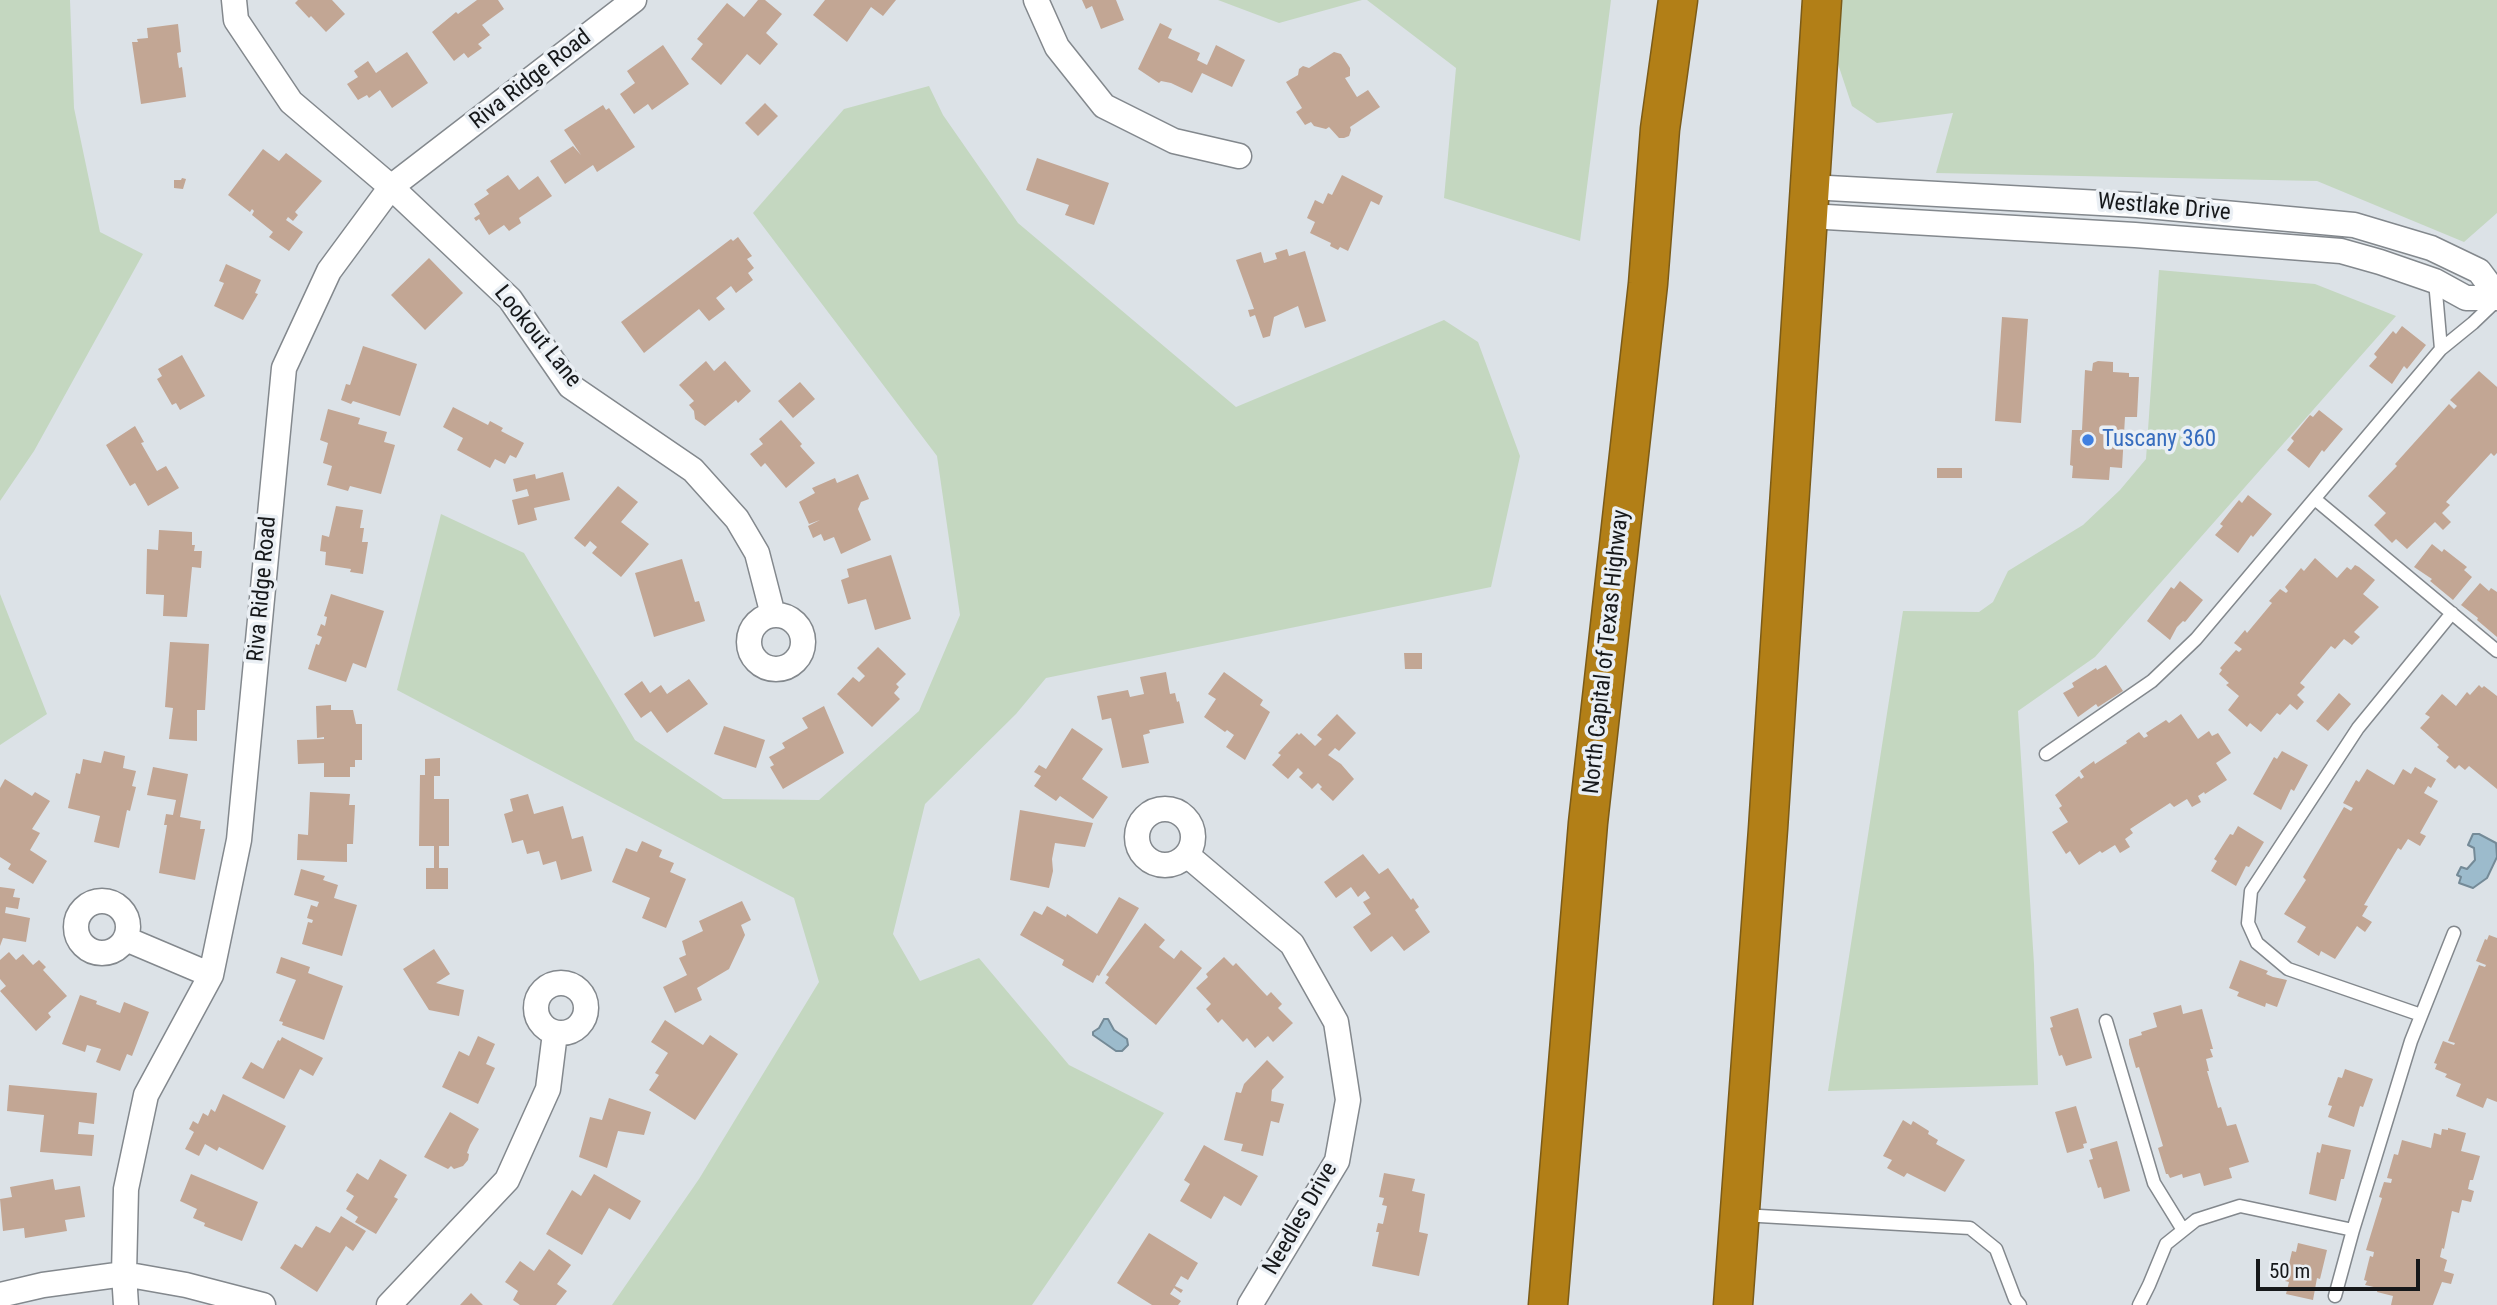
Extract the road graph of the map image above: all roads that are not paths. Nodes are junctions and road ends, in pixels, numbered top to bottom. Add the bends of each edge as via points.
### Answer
1 (234, 0) edge
2 (634, 0) edge
3 (1036, 0) edge
4 (1678, 0) edge
5 (1822, 0) edge
6 (1239, 156) dead end
7 (391, 187) junction
8 (1810, 202) junction
9 (2435, 281) junction
10 (2497, 298) edge
11 (2441, 349) junction
12 (2316, 500) junction
13 (2452, 613) junction
14 (773, 615) dead end
15 (2497, 651) edge
16 (2046, 754) dead end
17 (1187, 855) dead end
18 (2454, 933) dead end
19 (126, 939) dead end
20 (211, 975) junction
21 (2421, 1015) junction
22 (2106, 1021) dead end
23 (555, 1033) dead end
24 (1738, 1215) junction
25 (2183, 1230) junction
26 (2353, 1230) junction
27 (124, 1274) junction
28 (0, 1295) edge
29 (2335, 1296) dead end
30 (126, 1305) edge
31 (263, 1305) edge
32 (390, 1305) edge
33 (1250, 1305) edge
34 (1548, 1305) edge
35 (1733, 1305) edge
36 (2020, 1305) edge
37 (2139, 1305) edge

1 - 7 street, Lookout Lane via 236,20 291,102
2 - 7 street, Riva Ridge Road
3 - 6 street via 1057,47 1104,106 1174,141
4 - 34 highway, North Capital of Texas Highway via 1660,129 1648,284 1588,823
5 - 8 highway
7 - 14 street, Lookout Lane via 510,299 570,386 693,470 737,519 757,553
7 - 20 street, Riva Ridge Road via 329,271 284,368 239,840
8 - 9 street, Westlake Drive via 2341,251
8 - 10 street, Westlake Drive via 2137,205 2354,225 2431,248 2479,271
8 - 24 highway
9 - 10 street, Westlake Drive via 2466,298
9 - 11 lane
10 - 11 lane
11 - 12 lane
12 - 13 lane
12 - 16 lane via 2196,639 2152,681
13 - 15 lane
13 - 21 lane via 2358,728 2251,891 2248,923 2257,943 2288,969
17 - 33 street, Needles Drive via 1292,944 1336,1022 1349,1100 1336,1161
18 - 21 lane
19 - 20 street
20 - 27 street, Riva Ridge Road via 146,1095 126,1189
21 - 26 lane
22 - 25 lane via 2154,1182
23 - 32 street via 548,1089 507,1180
24 - 35 highway
24 - 36 lane via 1970,1228 1996,1249
25 - 26 lane via 2196,1220 2240,1206
25 - 37 lane via 2166,1244
26 - 29 lane
27 - 28 street
27 - 30 street, Riva Ridge Road
27 - 31 street

